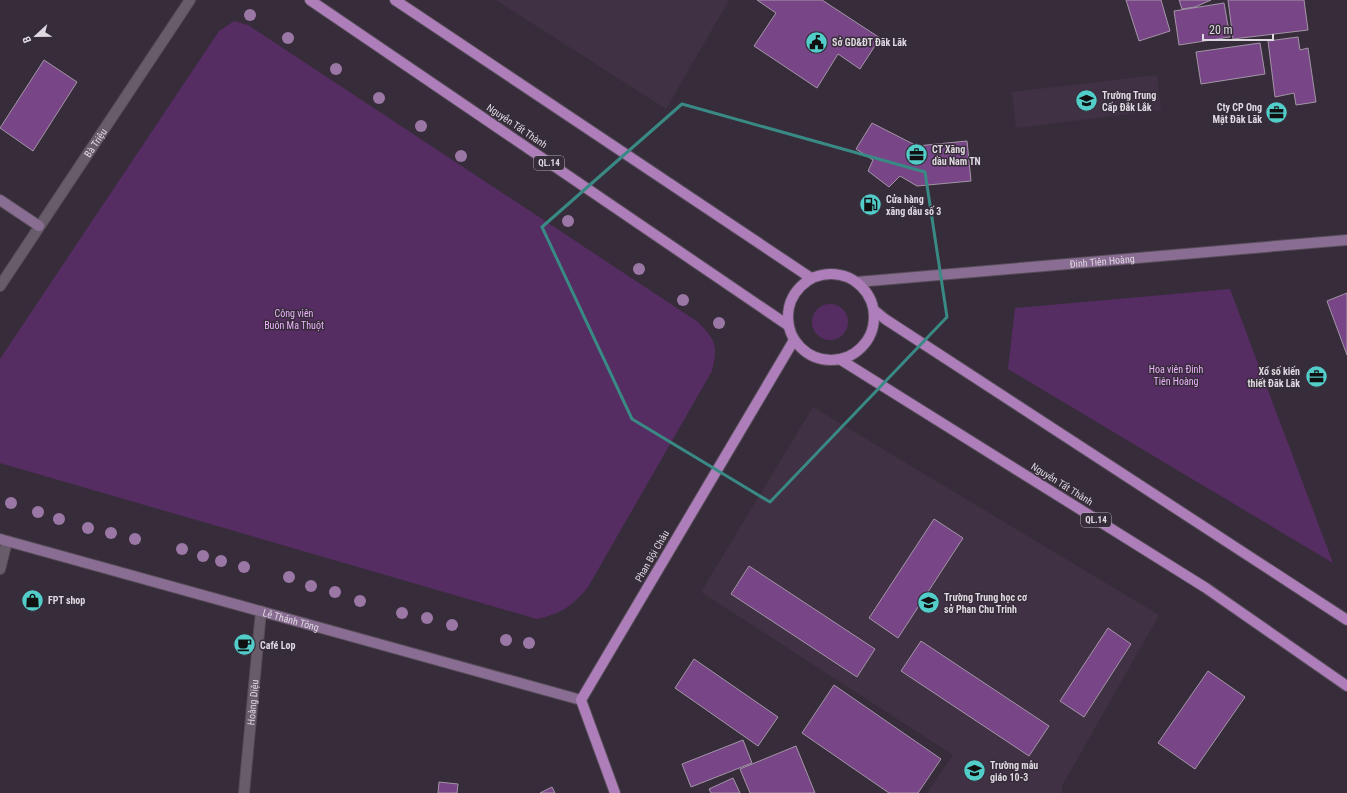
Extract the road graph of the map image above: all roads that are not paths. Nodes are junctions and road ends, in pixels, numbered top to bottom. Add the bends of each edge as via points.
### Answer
1 (190, 0) edge
2 (310, 0) edge
3 (395, 0) edge
4 (0, 200) edge
5 (39, 226) junction
6 (1347, 240) edge
7 (811, 278) junction
8 (857, 282) junction
9 (0, 286) edge
10 (874, 310) junction
11 (788, 326) junction
12 (794, 340) junction
13 (841, 360) junction
14 (4, 540) edge
15 (0, 569) edge
16 (261, 611) junction
17 (1347, 620) edge
18 (1347, 686) edge
19 (582, 700) junction
20 (244, 793) edge
21 (615, 793) edge

1 - 5 street, Bà Triệu
2 - 11 main road, Nguyễn Tất Thành / QL.14
3 - 7 main road
4 - 5 main road
5 - 9 street, Bà Triệu
6 - 8 main road, Đinh Tiên Hoàng
7 - 8 main road via 835,274
7 - 11 main road via 799,287 791,300
8 - 10 main road via 865,290
10 - 13 main road via 872,333 866,344 850,357
10 - 17 main road
11 - 12 main road
12 - 13 main road via 803,351 815,358
12 - 19 main road, Phan Bội Châu
13 - 18 main road, Nguyễn Tất Thành / QL.14 via 1206,588
14 - 15 street
14 - 16 main road, Lê Thánh Tông
16 - 19 main road, Lê Thánh Tông
16 - 20 street, Hoàng Diệu
19 - 21 main road

